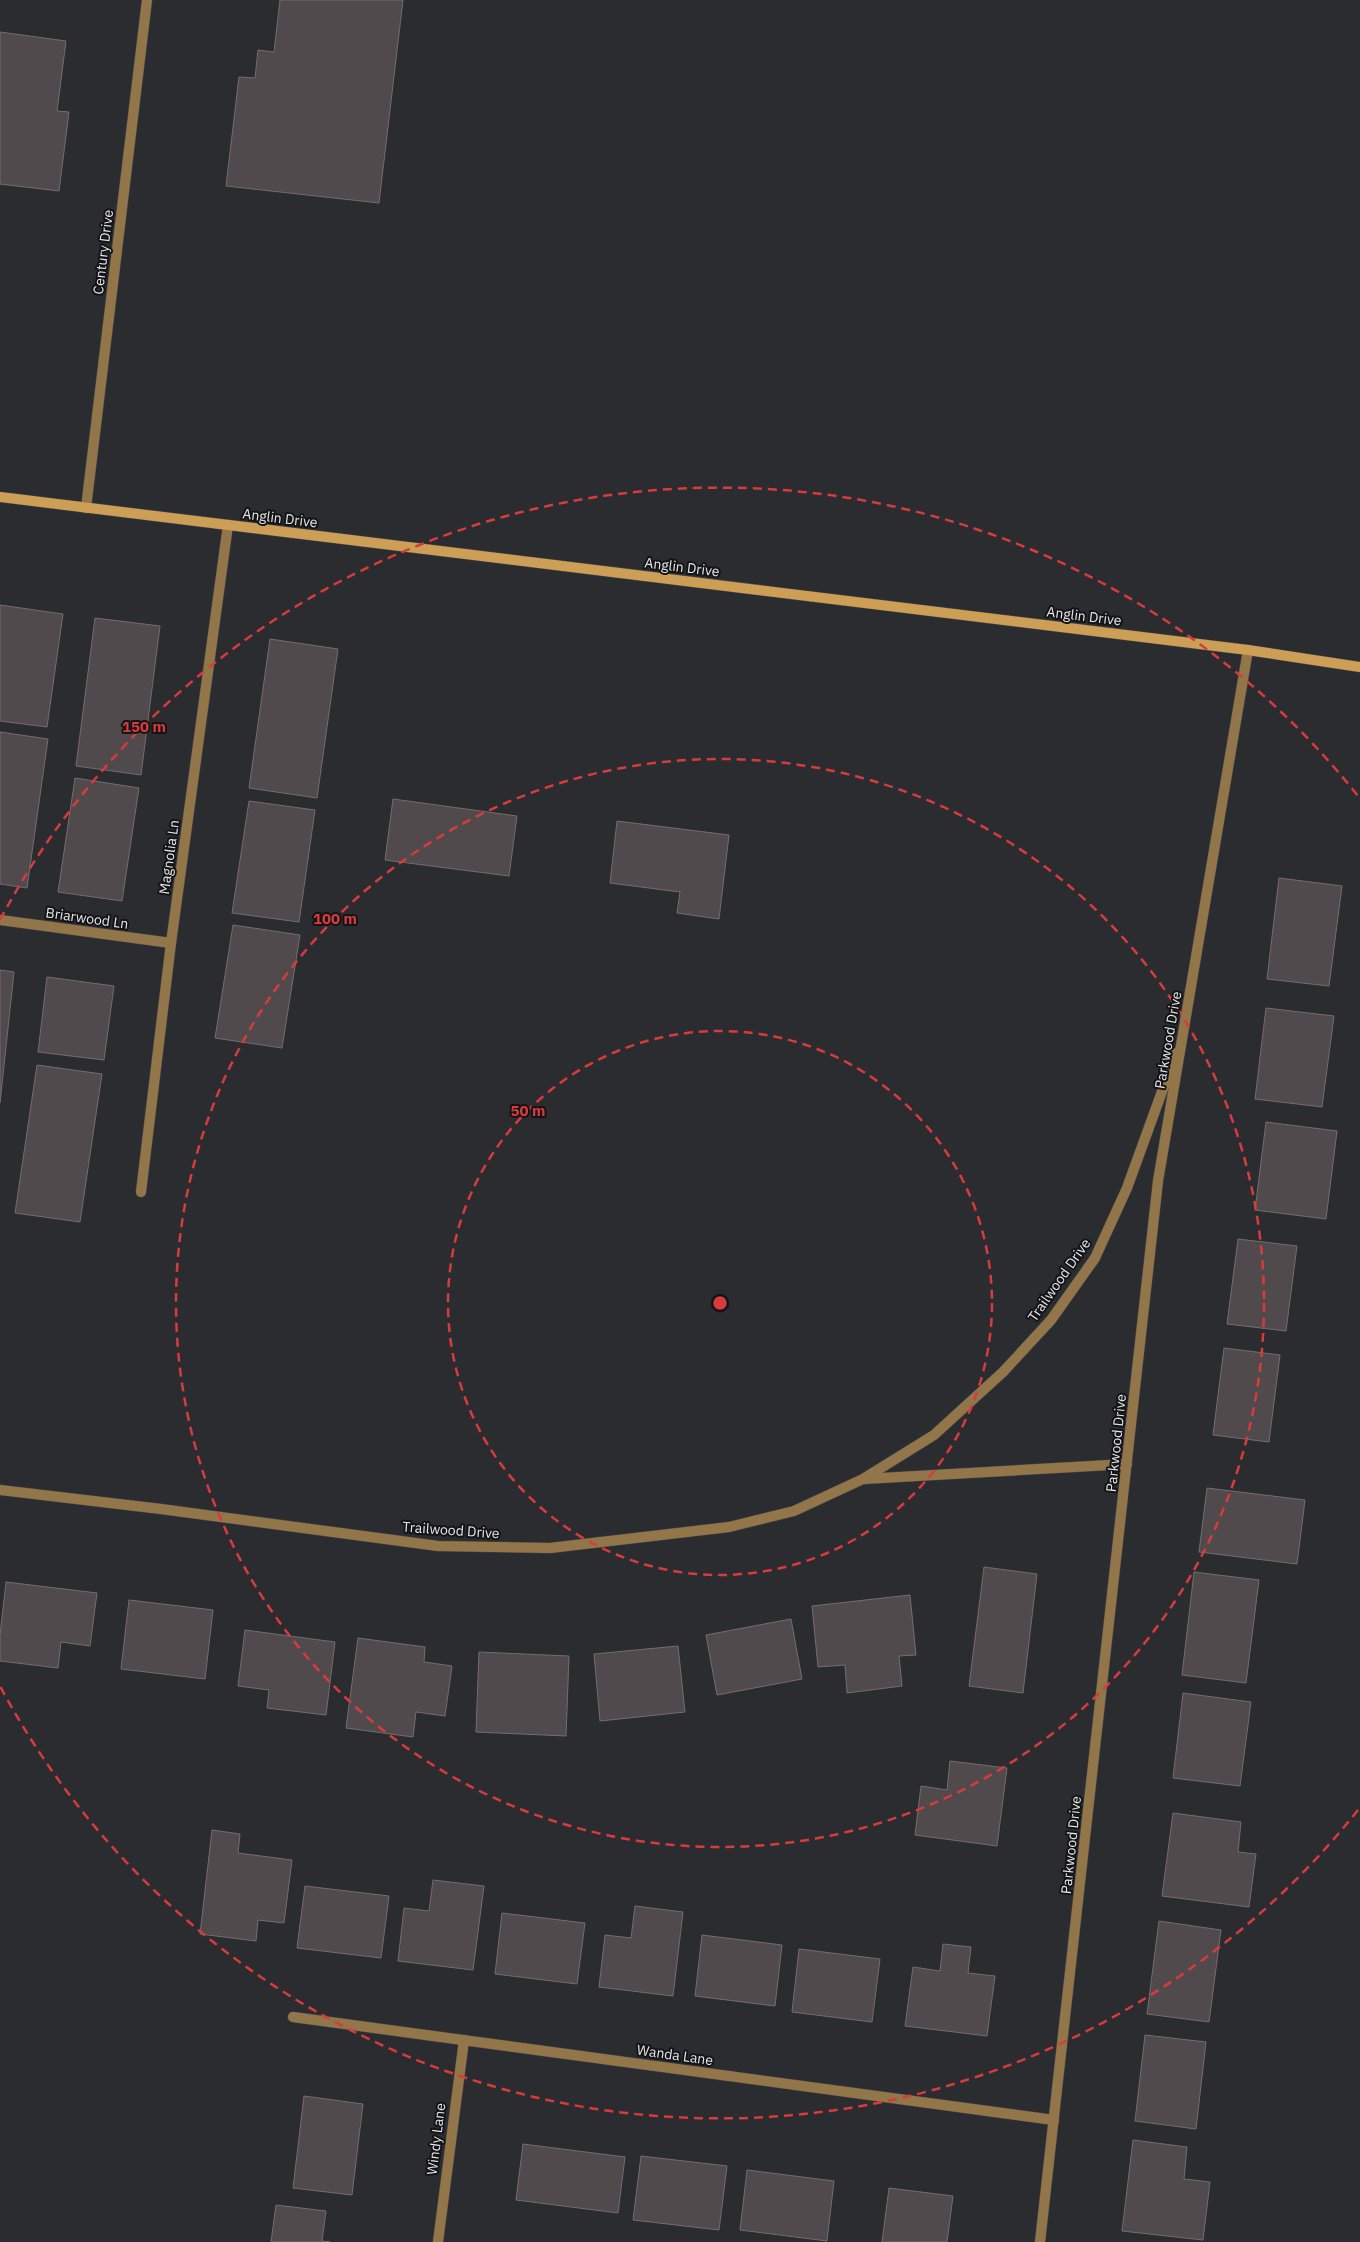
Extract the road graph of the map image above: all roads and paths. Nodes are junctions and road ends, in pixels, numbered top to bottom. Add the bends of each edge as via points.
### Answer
1 (147, 0) edge
2 (0, 497) edge
3 (86, 508) junction
4 (228, 526) junction
5 (1248, 650) junction
6 (1360, 667) edge
7 (0, 920) edge
8 (171, 943) junction
9 (1185, 1028) junction
10 (141, 1192) dead end
11 (1127, 1464) junction
12 (863, 1479) junction
13 (0, 1490) edge
14 (292, 2017) dead end
15 (464, 2040) junction
16 (1054, 2120) junction
17 (438, 2242) edge
18 (1040, 2242) edge

1 - 3 street, Century Drive
2 - 3 street, Anglin Drive
3 - 4 street, Anglin Drive
4 - 5 street, Anglin Drive
4 - 8 street, Magnolia Ln
5 - 6 street, Anglin Drive
5 - 9 street, Parkwood Drive
7 - 8 street, Briarwood Ln
8 - 10 street, Magnolia Ln
9 - 11 street, Parkwood Drive via 1158,1181
9 - 12 street, Trailwood Drive via 1127,1188 1095,1258 1051,1320 1003,1372 934,1435
11 - 12 street, Trailwood Drive
11 - 16 street, Parkwood Drive
12 - 13 street, Trailwood Drive via 794,1511 729,1527 550,1548 438,1546
14 - 15 street, Wanda Lane
15 - 16 street, Wanda Lane
15 - 17 street, Windy Lane
16 - 18 street, Parkwood Drive

